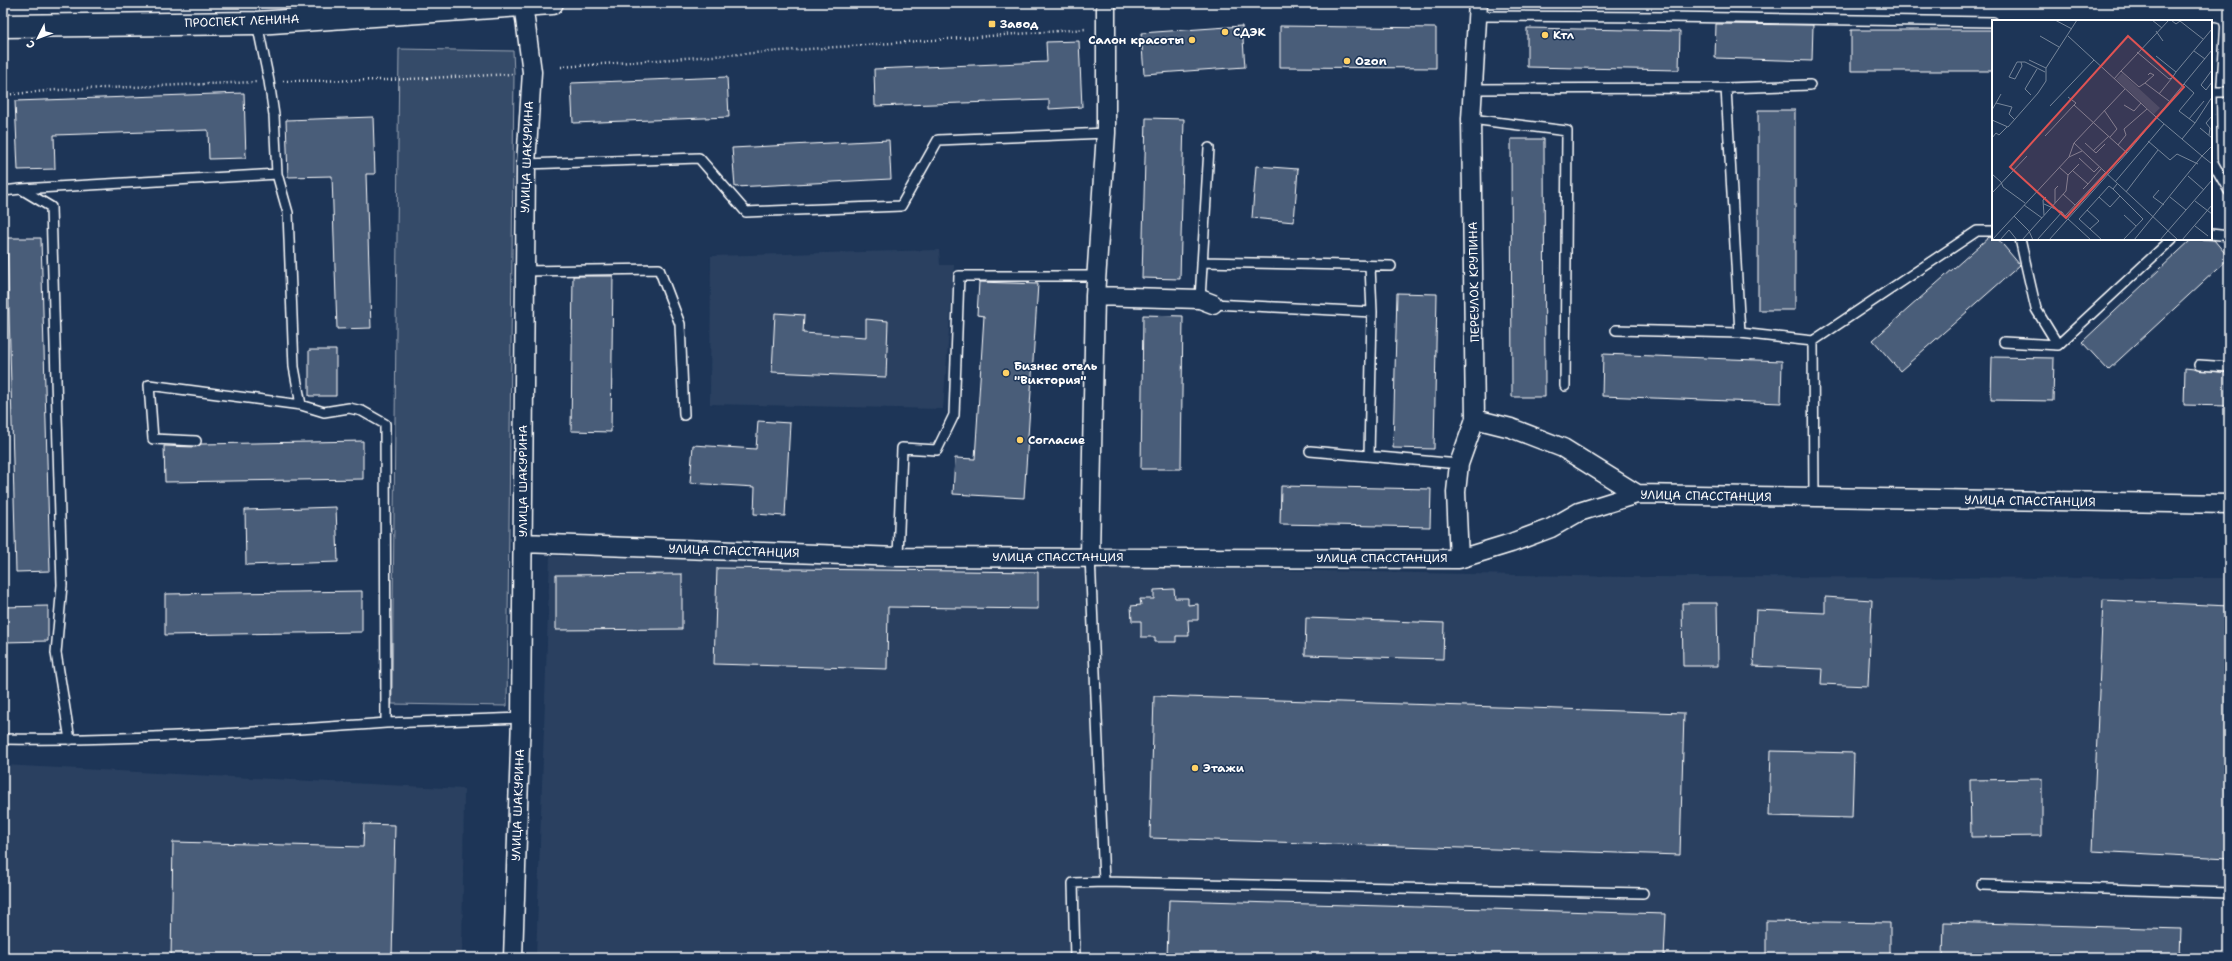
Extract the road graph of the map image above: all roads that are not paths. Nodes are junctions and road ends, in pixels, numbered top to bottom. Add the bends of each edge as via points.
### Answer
1 (552, 3) edge
2 (1106, 3) edge
3 (523, 4) junction
4 (1478, 10) edge
5 (1992, 22) edge
6 (256, 23) junction
7 (3, 26) edge
8 (2212, 27) edge
9 (2212, 76) edge
10 (1810, 85) dead end
11 (1473, 88) junction
12 (1726, 88) junction
13 (2212, 92) edge
14 (2229, 92) edge
15 (1471, 119) junction
16 (1106, 133) junction
17 (1209, 148) dead end
18 (2212, 160) edge
19 (526, 164) junction
20 (277, 174) junction
21 (21, 188) junction
22 (4, 191) edge
23 (2229, 191) edge
24 (1992, 231) edge
25 (2212, 234) edge
26 (2229, 236) edge
27 (2020, 240) edge
28 (2171, 240) edge
29 (1202, 262) junction
30 (1370, 266) junction
31 (1391, 266) dead end
32 (524, 271) junction
33 (1096, 276) junction
34 (1095, 296) junction
35 (1206, 302) junction
36 (1372, 312) junction
37 (1616, 330) dead end
38 (1740, 333) junction
39 (1813, 341) junction
40 (2004, 342) dead end
41 (2058, 345) junction
42 (2199, 365) dead end
43 (2229, 367) edge
44 (1565, 386) dead end
45 (301, 405) junction
46 (684, 415) dead end
47 (1475, 419) junction
48 (196, 441) dead end
49 (1310, 451) dead end
50 (1369, 456) junction
51 (1459, 464) junction
52 (1637, 494) junction
53 (1814, 498) junction
54 (2229, 504) edge
55 (523, 543) junction
56 (1090, 556) junction
57 (898, 557) junction
58 (1460, 559) junction
59 (521, 718) junction
60 (386, 723) junction
61 (3, 739) edge
62 (70, 740) junction
63 (1104, 882) junction
64 (1982, 885) dead end
65 (1643, 893) dead end
66 (2229, 893) edge
67 (513, 958) edge
68 (1075, 958) edge

1 - 3 main road, ПРОСПЕКТ ЛЕНИНА
2 - 16 street
3 - 6 main road, ПРОСПЕКТ ЛЕНИНА
3 - 19 street, УЛИЦА ШАКУРИНА via 532,72
4 - 5 lane
4 - 11 street, ПЕРЕУЛОК КРУПИНА
6 - 7 main road, ПРОСПЕКТ ЛЕНИНА
6 - 20 lane via 274,115
8 - 9 lane via 2215,27
10 - 12 lane
11 - 12 lane
11 - 15 street, ПЕРЕУЛОК КРУПИНА
12 - 38 lane
13 - 14 lane
15 - 44 lane via 1567,131
15 - 47 street, ПЕРЕУЛОК КРУПИНА
16 - 19 lane via 938,140 901,206 746,212 699,158
16 - 33 street
17 - 29 lane
18 - 23 lane
19 - 32 street, УЛИЦА ШАКУРИНА
20 - 21 lane
20 - 45 lane via 288,213 294,367
21 - 22 lane
21 - 62 lane via 51,208 62,585 56,653
24 - 39 lane via 1977,231
25 - 26 lane
27 - 41 lane via 2036,309
28 - 41 lane
29 - 30 lane
29 - 35 lane
30 - 31 lane
30 - 36 lane
32 - 46 lane via 659,269 680,324
32 - 55 street, УЛИЦА ШАКУРИНА
33 - 34 street
33 - 57 lane via 959,276 954,415 936,450 902,448
34 - 35 street
34 - 56 street
35 - 36 lane
36 - 50 lane
37 - 38 lane
38 - 39 lane
39 - 53 lane
40 - 41 lane
42 - 43 lane
45 - 48 lane via 149,385 154,439
45 - 60 lane via 324,412 356,409 385,424
47 - 51 street, ПЕРЕУЛОК КРУПИНА
47 - 52 street via 1511,428 1563,448
49 - 50 lane
50 - 51 lane
51 - 58 street, ПЕРЕУЛОК КРУПИНА via 1456,492
52 - 53 street, УЛИЦА СПАССТАНЦИЯ
52 - 58 street, УЛИЦА СПАССТАНЦИЯ via 1579,512 1551,528
53 - 54 street, УЛИЦА СПАССТАНЦИЯ
55 - 57 street, УЛИЦА СПАССТАНЦИЯ
55 - 59 street, УЛИЦА ШАКУРИНА
56 - 57 street, УЛИЦА СПАССТАНЦИЯ
56 - 58 street, УЛИЦА СПАССТАНЦИЯ
56 - 63 lane
59 - 60 lane
59 - 67 street, УЛИЦА ШАКУРИНА
60 - 62 lane via 211,736
61 - 62 lane
63 - 65 lane
63 - 68 lane via 1073,883
64 - 66 lane

